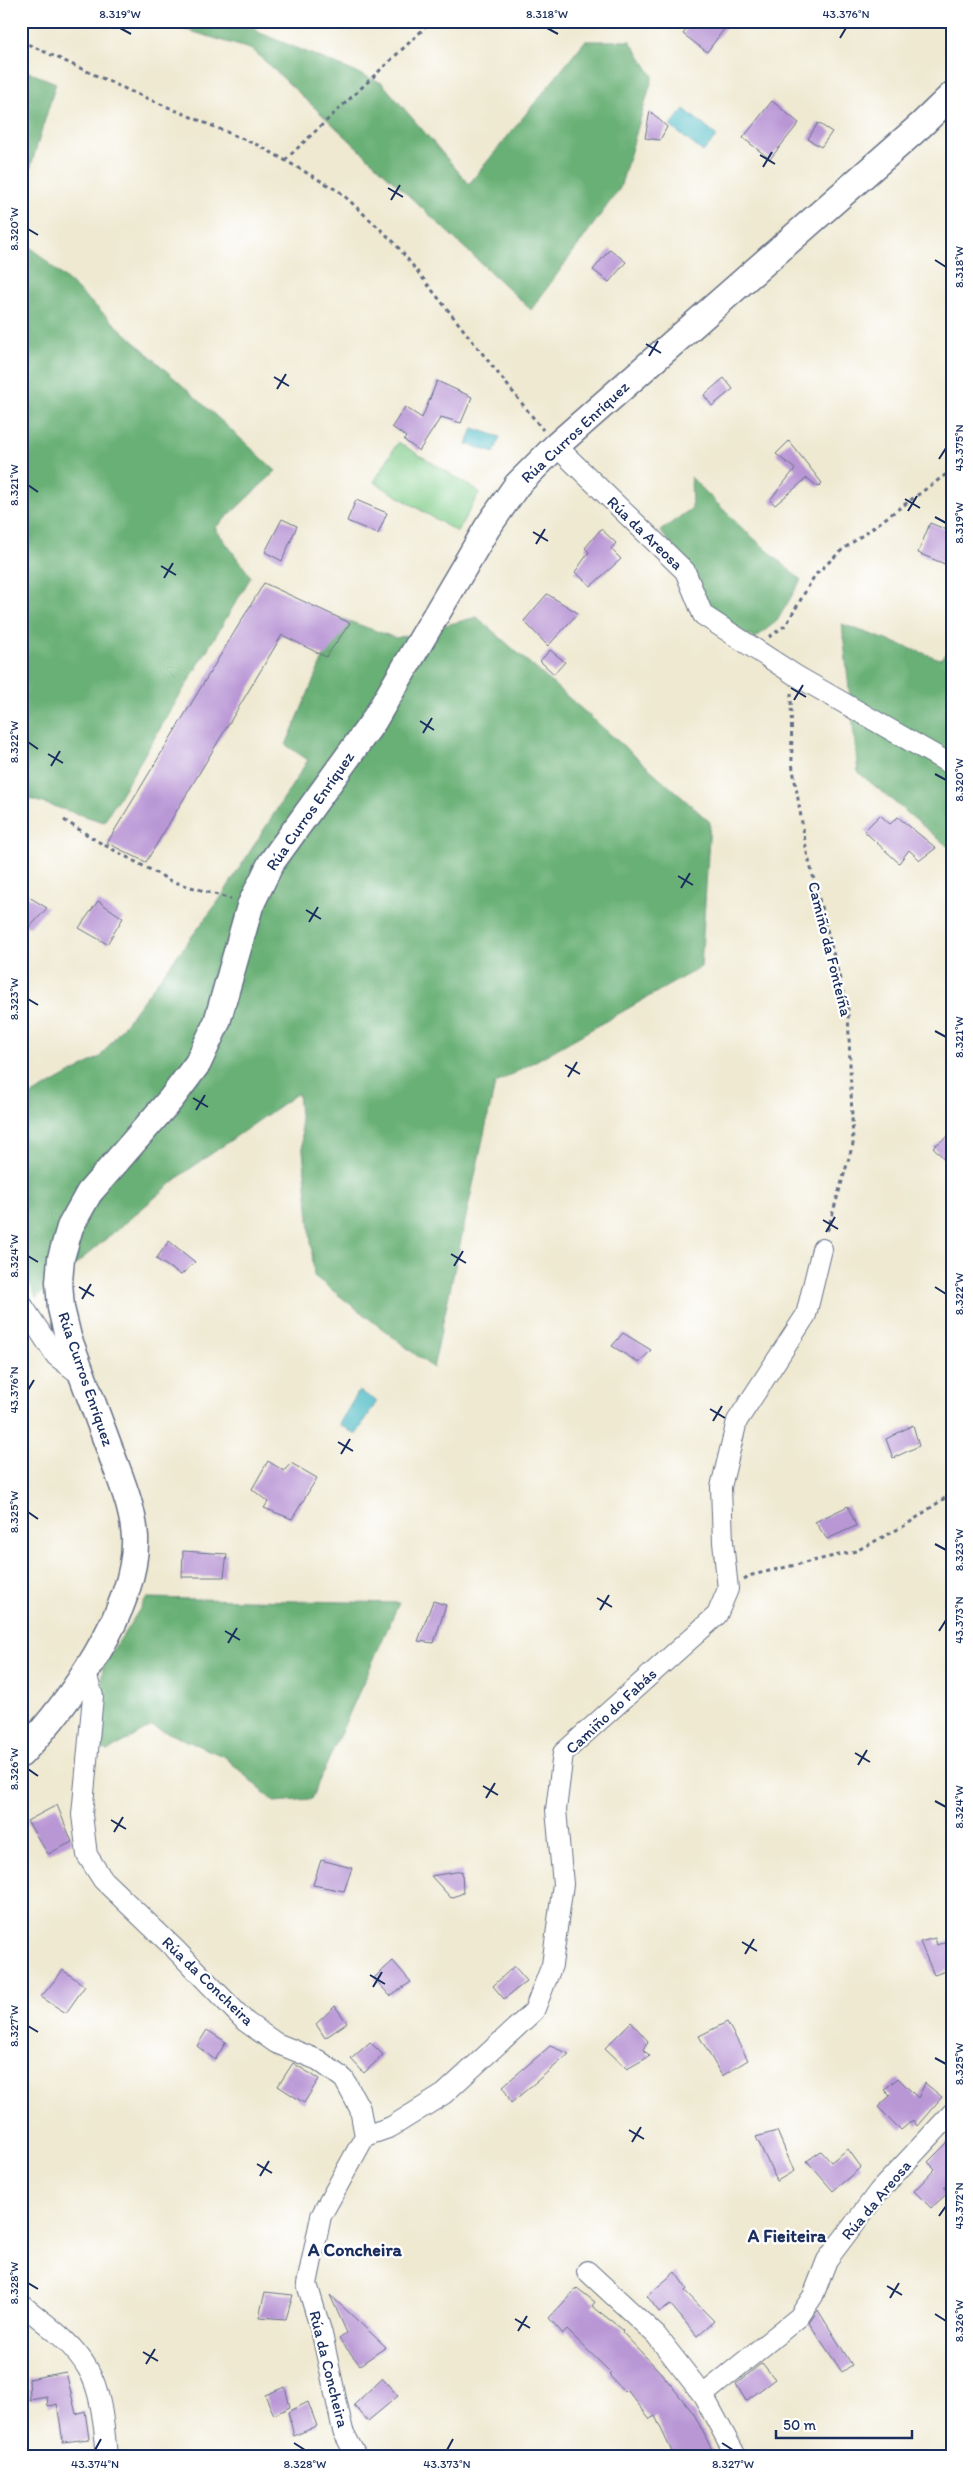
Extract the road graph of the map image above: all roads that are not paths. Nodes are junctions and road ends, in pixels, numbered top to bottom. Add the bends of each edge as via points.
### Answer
1 (952, 95) edge
2 (556, 446) junction
3 (952, 765) edge
4 (822, 1249) road end
5 (21, 1304) edge
6 (82, 1376) junction
7 (85, 1671) junction
8 (21, 1754) edge
9 (952, 2113) edge
10 (365, 2136) junction
11 (587, 2271) dead end
12 (21, 2304) edge
13 (703, 2395) junction
14 (107, 2456) edge
15 (356, 2456) edge
16 (736, 2456) edge

1 - 2 street, Rúa Curros Enríquez
2 - 3 street, Rúa da Areosa via 685,572 703,615 791,672
2 - 6 street, Rúa Curros Enríquez via 518,485 488,528 373,722 271,863 250,906 217,1022 198,1063 89,1193 70,1227 61,1258 61,1308
4 - 10 street, Camiño do Fabás via 806,1315 737,1421 721,1487 728,1589 717,1615 563,1753 556,1810 563,1884 552,1965 534,2011 444,2094 391,2127
5 - 6 street via 56,1356
6 - 7 street, Rúa Curros Enríquez via 129,1503 135,1538 124,1599
7 - 8 street, Rúa Curros Enríquez via 44,1730
7 - 10 street, Rúa da Concheira via 93,1696 82,1815 87,1855 102,1880 246,2022 276,2043 318,2060 344,2080 360,2109
9 - 13 street, Rúa da Areosa via 879,2191 827,2260 813,2296 799,2318
10 - 15 street, Rúa da Concheira via 321,2216 307,2284 322,2334 343,2431
11 - 13 street via 656,2335
12 - 14 street via 68,2343 89,2370 98,2395
13 - 16 street

